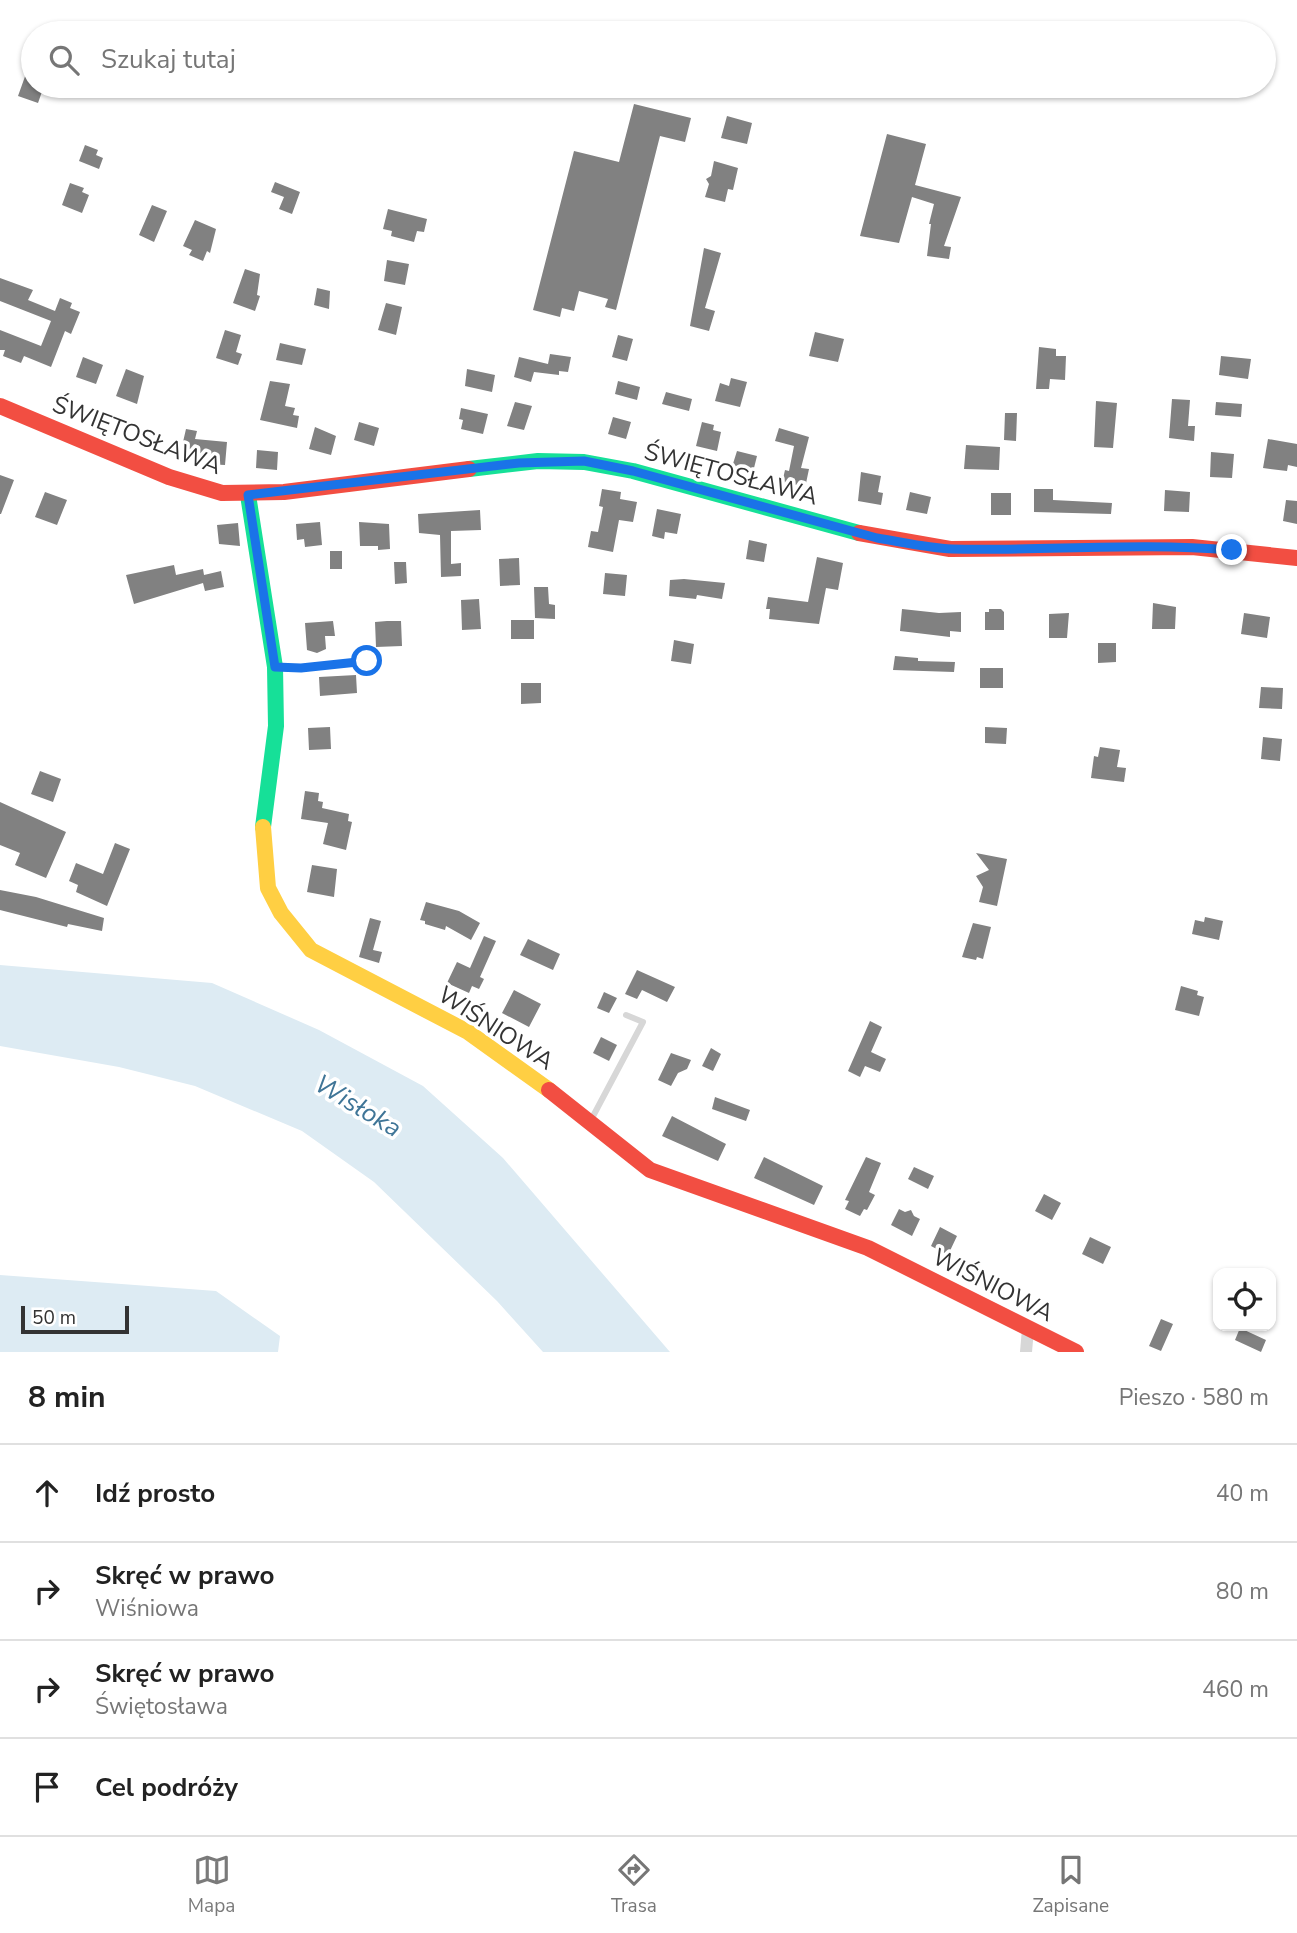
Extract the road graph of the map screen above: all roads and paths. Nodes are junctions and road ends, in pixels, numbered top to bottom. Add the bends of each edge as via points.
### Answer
1 (1, 410) edge
2 (248, 495) junction
3 (1297, 558) edge
4 (367, 661) dead end
5 (275, 667) junction
6 (626, 1015) dead end
7 (590, 1122) junction
8 (1028, 1329) junction
9 (1026, 1352) edge
10 (1076, 1352) edge

1 - 2 street, ŚWIĘTOSŁAWA via 196,487
2 - 3 street, ŚWIĘTOSŁAWA via 519,463 576,461 633,471 877,538 950,549 1192,547
2 - 5 street, WIŚNIOWA
4 - 5 lane
5 - 7 street, WIŚNIOWA via 276,726 263,825 264,858 268,888 294,932 334,964 468,1032
6 - 7 lane via 643,1022
7 - 8 street, WIŚNIOWA via 650,1170 868,1248
8 - 9 street
8 - 10 street, WIŚNIOWA

